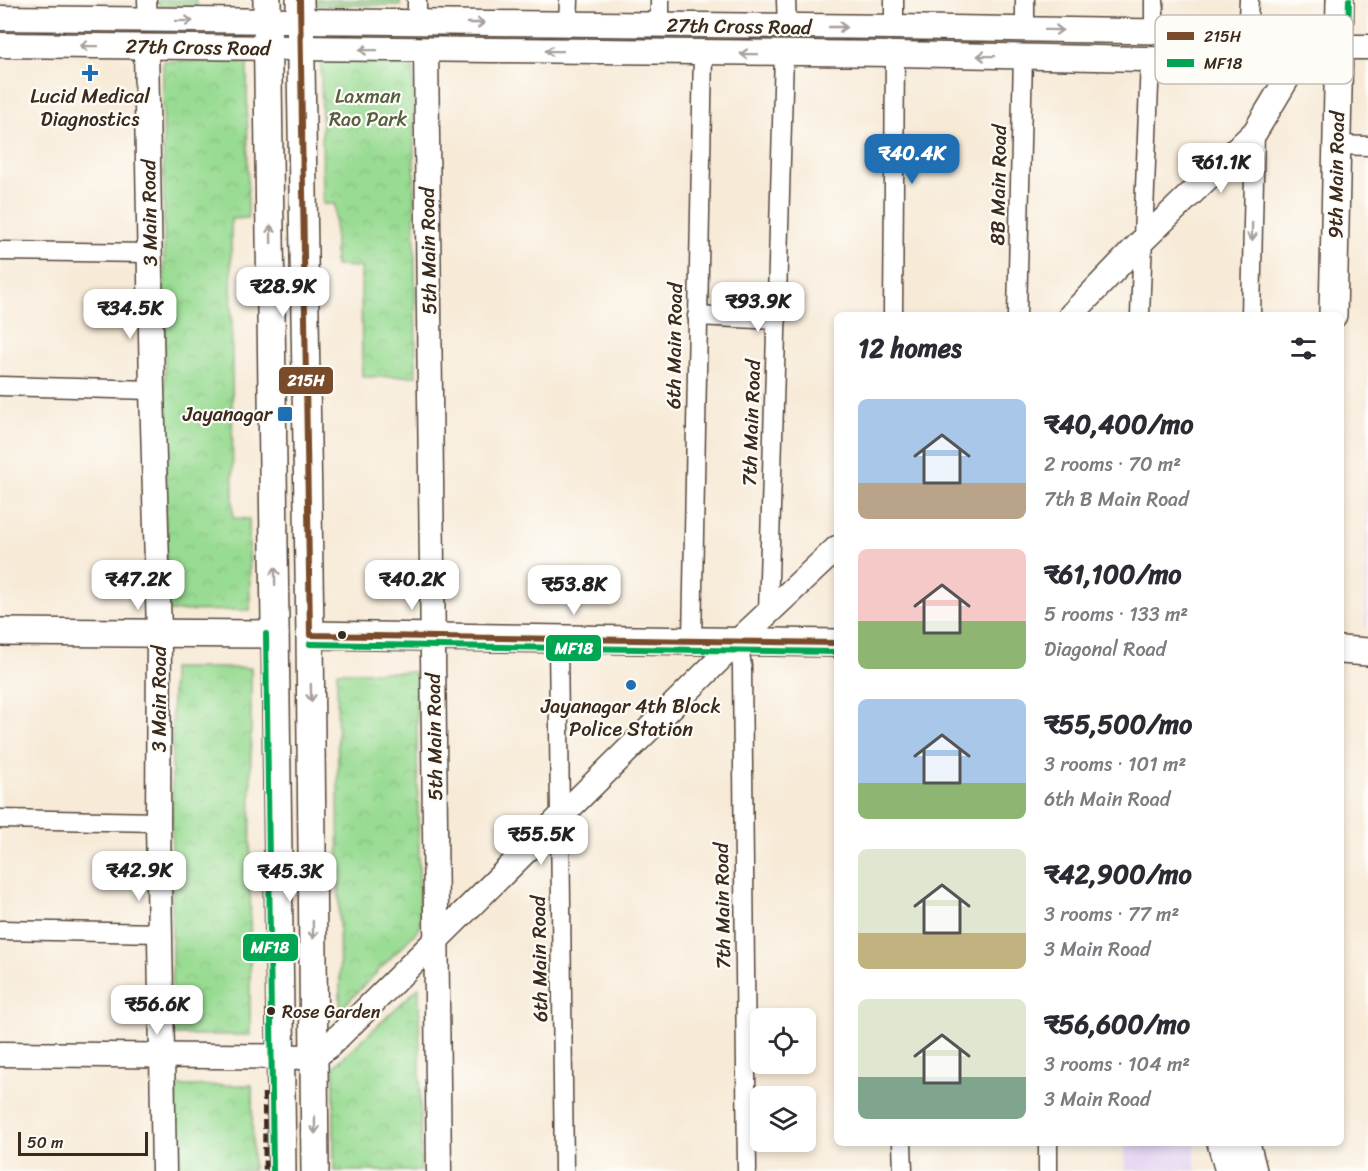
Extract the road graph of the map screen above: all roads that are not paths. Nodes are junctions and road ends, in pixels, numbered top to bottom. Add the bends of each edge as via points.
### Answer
1 (660, 0) edge
2 (786, 0) edge
3 (894, 0) edge
4 (1025, 0) edge
5 (1154, 0) edge
6 (1249, 0) edge
7 (1340, 0) edge
8 (148, 10) edge
9 (268, 10) edge
10 (301, 11) edge
11 (417, 11) edge
12 (568, 12) edge
13 (1248, 15) edge
14 (1340, 15) edge
15 (0, 18) edge
16 (660, 25) junction
17 (787, 27) junction
18 (894, 27) junction
19 (1026, 30) junction
20 (1154, 32) joint
21 (0, 45) edge
22 (146, 47) junction
23 (268, 48) junction
24 (301, 49) junction
25 (426, 50) junction
26 (703, 53) junction
27 (784, 54) junction
28 (895, 54) junction
29 (1023, 56) junction
30 (1150, 60) junction
31 (1155, 60) edge
32 (1284, 84) edge
33 (1338, 84) edge
34 (1255, 132) junction
35 (1337, 145) junction
36 (1368, 146) edge
37 (1143, 240) junction
38 (0, 251) edge
39 (150, 253) junction
40 (893, 312) edge
41 (1017, 312) edge
42 (1074, 312) edge
43 (1140, 312) edge
44 (1251, 312) edge
45 (1334, 312) edge
46 (698, 316) junction
47 (777, 320) junction
48 (0, 386) edge
49 (152, 390) junction
50 (834, 551) edge
51 (768, 613) junction
52 (0, 632) edge
53 (159, 633) junction
54 (276, 634) junction
55 (310, 635) junction
56 (433, 637) junction
57 (558, 639) junction
58 (692, 641) junction
59 (738, 641) junction
60 (834, 643) edge
61 (1344, 651) edge
62 (1368, 652) edge
63 (560, 818) junction
64 (0, 819) edge
65 (158, 822) junction
66 (0, 930) edge
67 (160, 933) junction
68 (436, 940) junction
69 (0, 1054) edge
70 (162, 1057) junction
71 (314, 1057) junction
72 (281, 1058) junction
73 (902, 1146) edge
74 (1048, 1146) edge
75 (1222, 1146) edge
76 (1247, 1146) edge
77 (164, 1171) edge
78 (282, 1171) edge
79 (315, 1171) edge
80 (439, 1171) edge
81 (564, 1171) edge
82 (747, 1171) edge
83 (903, 1171) edge
84 (1048, 1171) edge
85 (1229, 1171) edge
86 (1253, 1171) edge

1 - 16 street
2 - 17 street
3 - 18 street
4 - 19 street
5 - 20 street
6 - 13 street
7 - 14 main road, 9th Main Road
8 -> 9 street, 27th Cross Road
8 - 15 street, 27th Cross Road
9 - 10 street, 27th Cross Road
9 - 23 main road
10 - 11 street, 27th Cross Road
10 - 24 main road
11 -> 12 street, 27th Cross Road
12 - 16 street, 27th Cross Road
16 - 17 street, 27th Cross Road
17 -> 18 street, 27th Cross Road
18 - 19 street, 27th Cross Road
19 -> 20 street, 27th Cross Road
22 -> 21 street, 27th Cross Road
22 - 23 street, 27th Cross Road
22 - 39 street, 3 Main Road
23 - 24 street, 27th Cross Road
54 -> 23 main road
25 -> 24 street, 27th Cross Road
24 - 55 main road
26 -> 25 street, 27th Cross Road
25 - 56 street, 5th Main Road
27 -> 26 street, 27th Cross Road
26 - 46 street, 6th Main Road
27 - 28 street, 27th Cross Road
27 - 47 street, 7th Main Road
29 -> 28 street, 27th Cross Road
28 - 40 street
29 - 30 street, 27th Cross Road
29 - 41 street, 8B Main Road
30 - 31 street, 27th Cross Road
30 - 37 street
32 - 34 street
33 - 35 main road, 9th Main Road
34 - 37 street
34 -> 44 street
35 - 36 street
35 - 45 main road, 9th Main Road
37 - 42 street
37 - 43 street
38 - 39 street
39 - 49 street, 3 Main Road
46 - 47 street
46 - 58 street, 6th Main Road
47 - 51 street, 7th Main Road
48 - 49 street
49 - 53 street, 3 Main Road
50 - 51 street
51 - 59 street
52 - 53 main road
53 - 54 main road
53 - 65 street, 3 Main Road
54 - 72 main road
55 - 56 main road
55 -> 71 main road
56 - 57 main road
56 - 68 street, 5th Main Road
57 - 58 main road
57 - 63 street, 6th Main Road
58 - 59 main road
59 - 60 main road
59 - 63 street
59 - 82 street, 7th Main Road via 742,666
61 - 62 main road
63 - 68 street
63 - 81 street, 6th Main Road
64 - 65 street
65 - 67 street, 3 Main Road
66 - 67 street
67 - 70 street, 3 Main Road
68 - 71 street
68 - 80 street, 5th Main Road
69 - 70 street
70 - 72 street
70 - 77 street, 3 Main Road
71 - 72 street
71 -> 79 main road
72 - 78 main road
73 - 83 street
74 - 84 street
75 - 85 main road
76 - 86 main road

